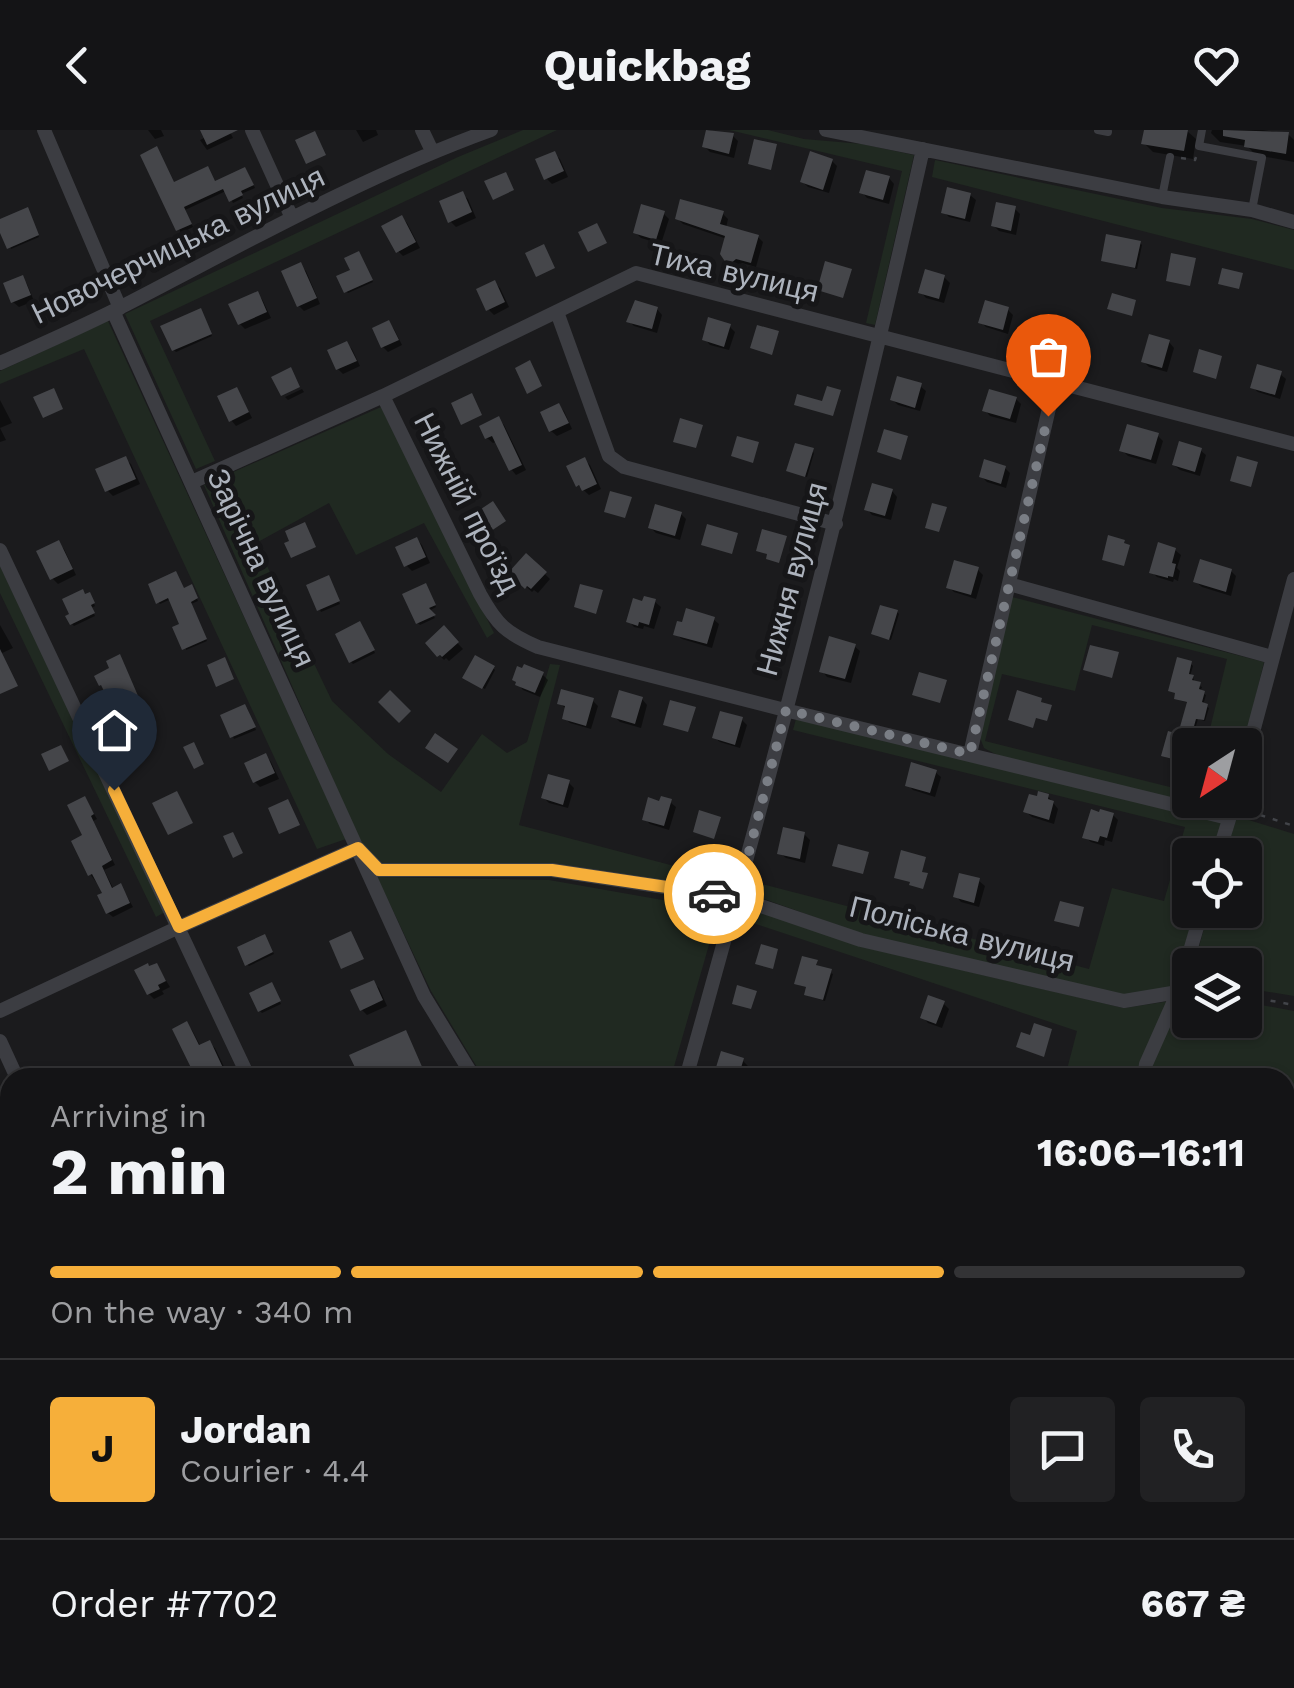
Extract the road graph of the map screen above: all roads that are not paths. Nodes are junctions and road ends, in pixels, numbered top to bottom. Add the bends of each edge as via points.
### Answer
1 (44, 130) edge
2 (252, 130) edge
3 (422, 130) edge
4 (491, 130) edge
5 (826, 130) edge
6 (1202, 130) edge
7 (924, 150) junction
8 (432, 151) junction
9 (1170, 157) road end
10 (1162, 198) junction
11 (1252, 210) junction
12 (292, 218) junction
13 (1294, 222) edge
14 (116, 309) junction
15 (558, 312) junction
16 (881, 337) junction
17 (0, 363) edge
18 (1055, 382) junction
19 (383, 396) junction
20 (1294, 444) edge
21 (192, 482) junction
22 (836, 524) junction
23 (0, 550) edge
24 (1294, 579) edge
25 (1009, 584) junction
26 (1289, 620) edge
27 (1272, 657) junction
28 (786, 710) junction
29 (1254, 728) edge
30 (970, 754) junction
31 (1172, 796) edge
32 (358, 848) junction
33 (737, 898) junction
34 (179, 927) junction
35 (1172, 993) edge
36 (1172, 1006) edge
37 (0, 1011) edge
38 (0, 1041) edge
39 (12, 1068) edge
40 (244, 1068) edge
41 (468, 1068) edge
42 (689, 1068) edge
43 (1145, 1068) edge

1 - 14 street, Зарічна вулиця
2 - 12 street
3 - 8 street
4 - 8 street, Новочерчицька вулиця
5 - 7 street
6 - 11 lane via 1199,146 1262,158
7 - 10 street
7 - 16 street, Нижня вулиця
8 - 12 street, Новочерчицька вулиця
9 - 10 lane
10 - 11 street
11 - 13 street
12 - 14 street, Новочерчицька вулиця
14 - 17 street, Новочерчицька вулиця
14 - 21 street, Зарічна вулиця
15 - 16 street, Тиха вулиця via 636,273
15 - 19 street, Тиха вулиця
15 - 22 street via 610,456 624,467
16 - 18 street, Тиха вулиця
16 - 22 street, Нижня вулиця
18 - 20 street, Тиха вулиця
18 - 25 street
19 - 21 street, Тиха вулиця
19 - 28 street, Нижній проїзд via 480,594 511,635
21 - 32 street, Зарічна вулиця
22 - 28 street, Нижня вулиця
23 - 34 street
24 - 26 street
25 - 27 street
25 - 30 street
26 - 27 street
27 - 29 street
28 - 30 street, Нижній проїзд
28 - 33 street, Нижня вулиця
30 - 31 street, Нижній проїзд
32 - 33 street via 379,870 552,870
32 - 34 street
32 - 41 street, Зарічна вулиця via 424,996
33 - 35 street, Поліська вулиця via 861,940 1124,1002
33 - 42 street, Нижня вулиця
34 - 37 street
34 - 40 street
36 - 43 street
38 - 39 street

